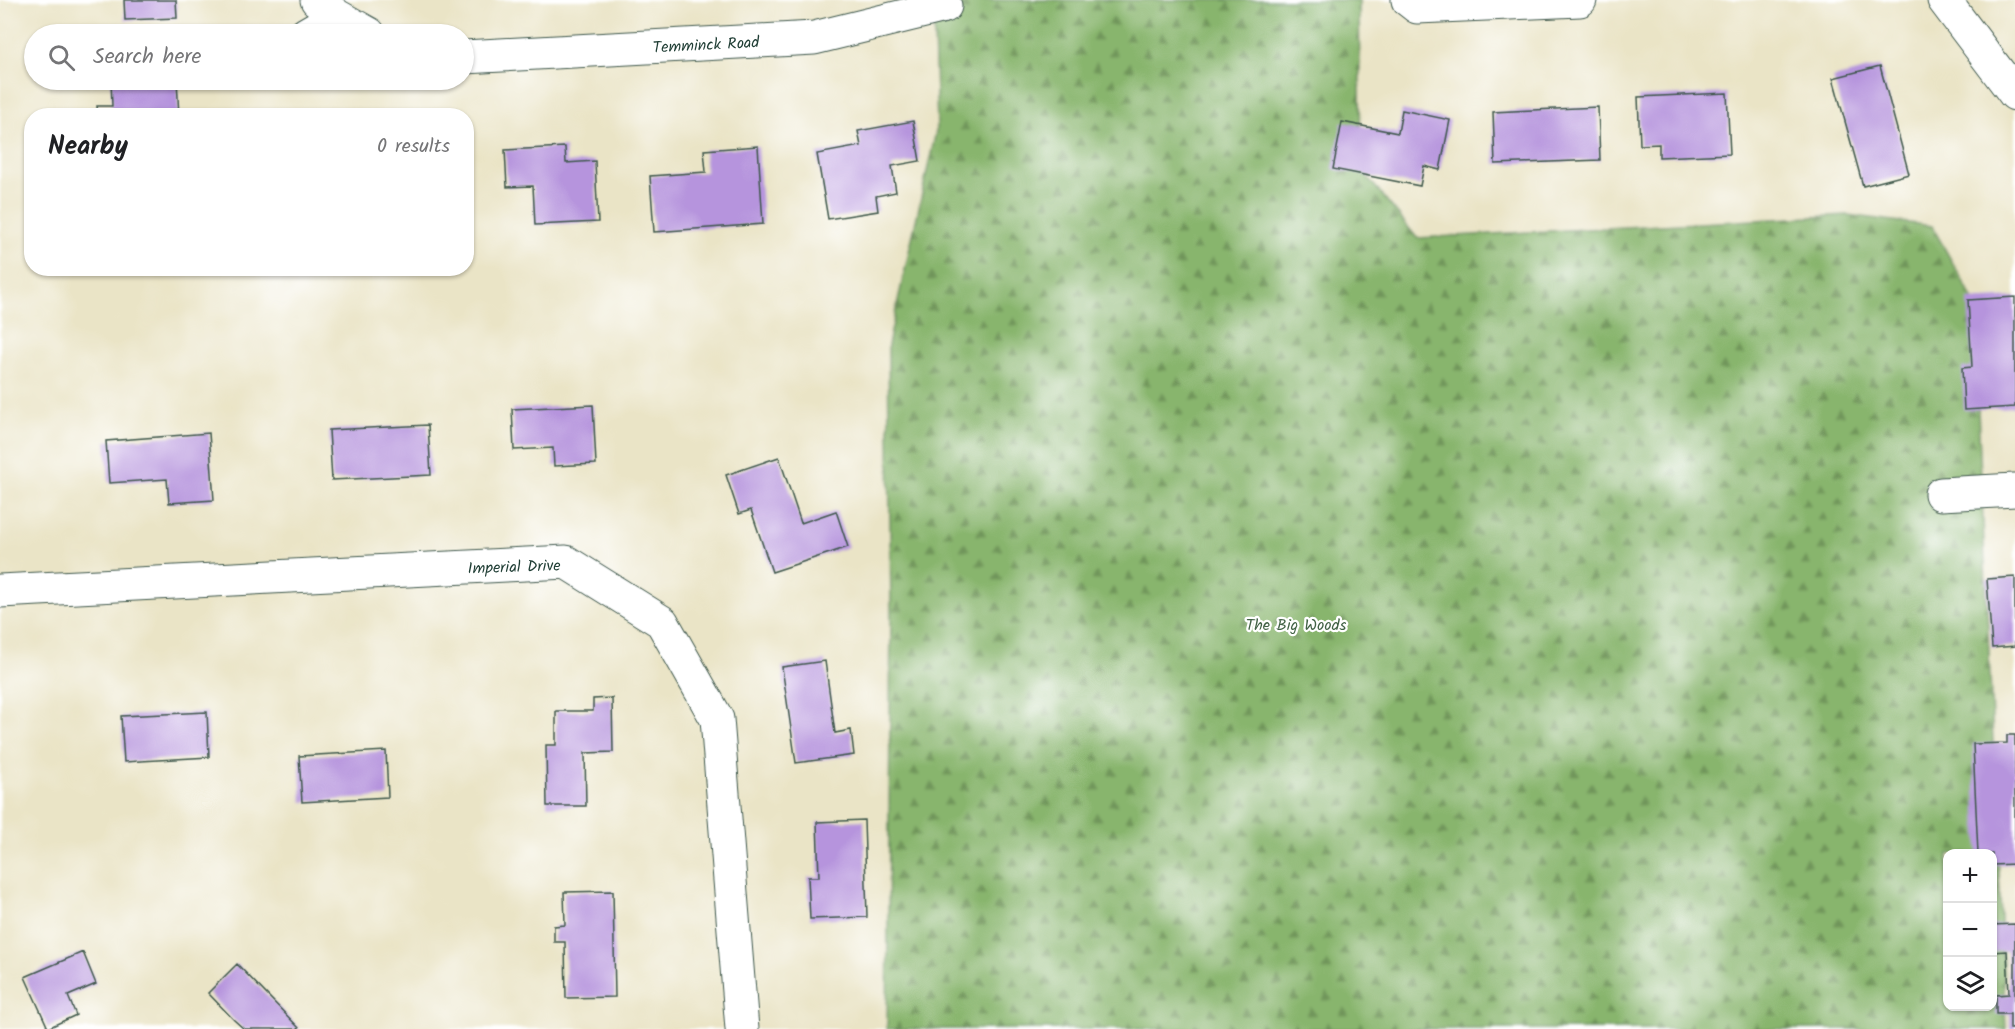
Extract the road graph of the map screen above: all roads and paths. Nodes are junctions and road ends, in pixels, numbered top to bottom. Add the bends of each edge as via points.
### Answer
1 (1580, 0) edge
2 (1944, 0) edge
3 (1412, 4) edge
4 (945, 6) dead end
5 (327, 8) edge
6 (314, 24) edge
7 (353, 24) edge
8 (474, 56) edge
9 (2015, 94) edge
10 (2015, 490) edge
11 (1941, 494) dead end
12 (0, 591) edge
13 (742, 1029) edge

1 - 3 street
2 - 9 street
4 - 8 street, Temminck Road via 814,38
5 - 6 street
5 - 7 street
10 - 11 street
12 - 13 street, Imperial Drive via 566,562 662,622 717,719

